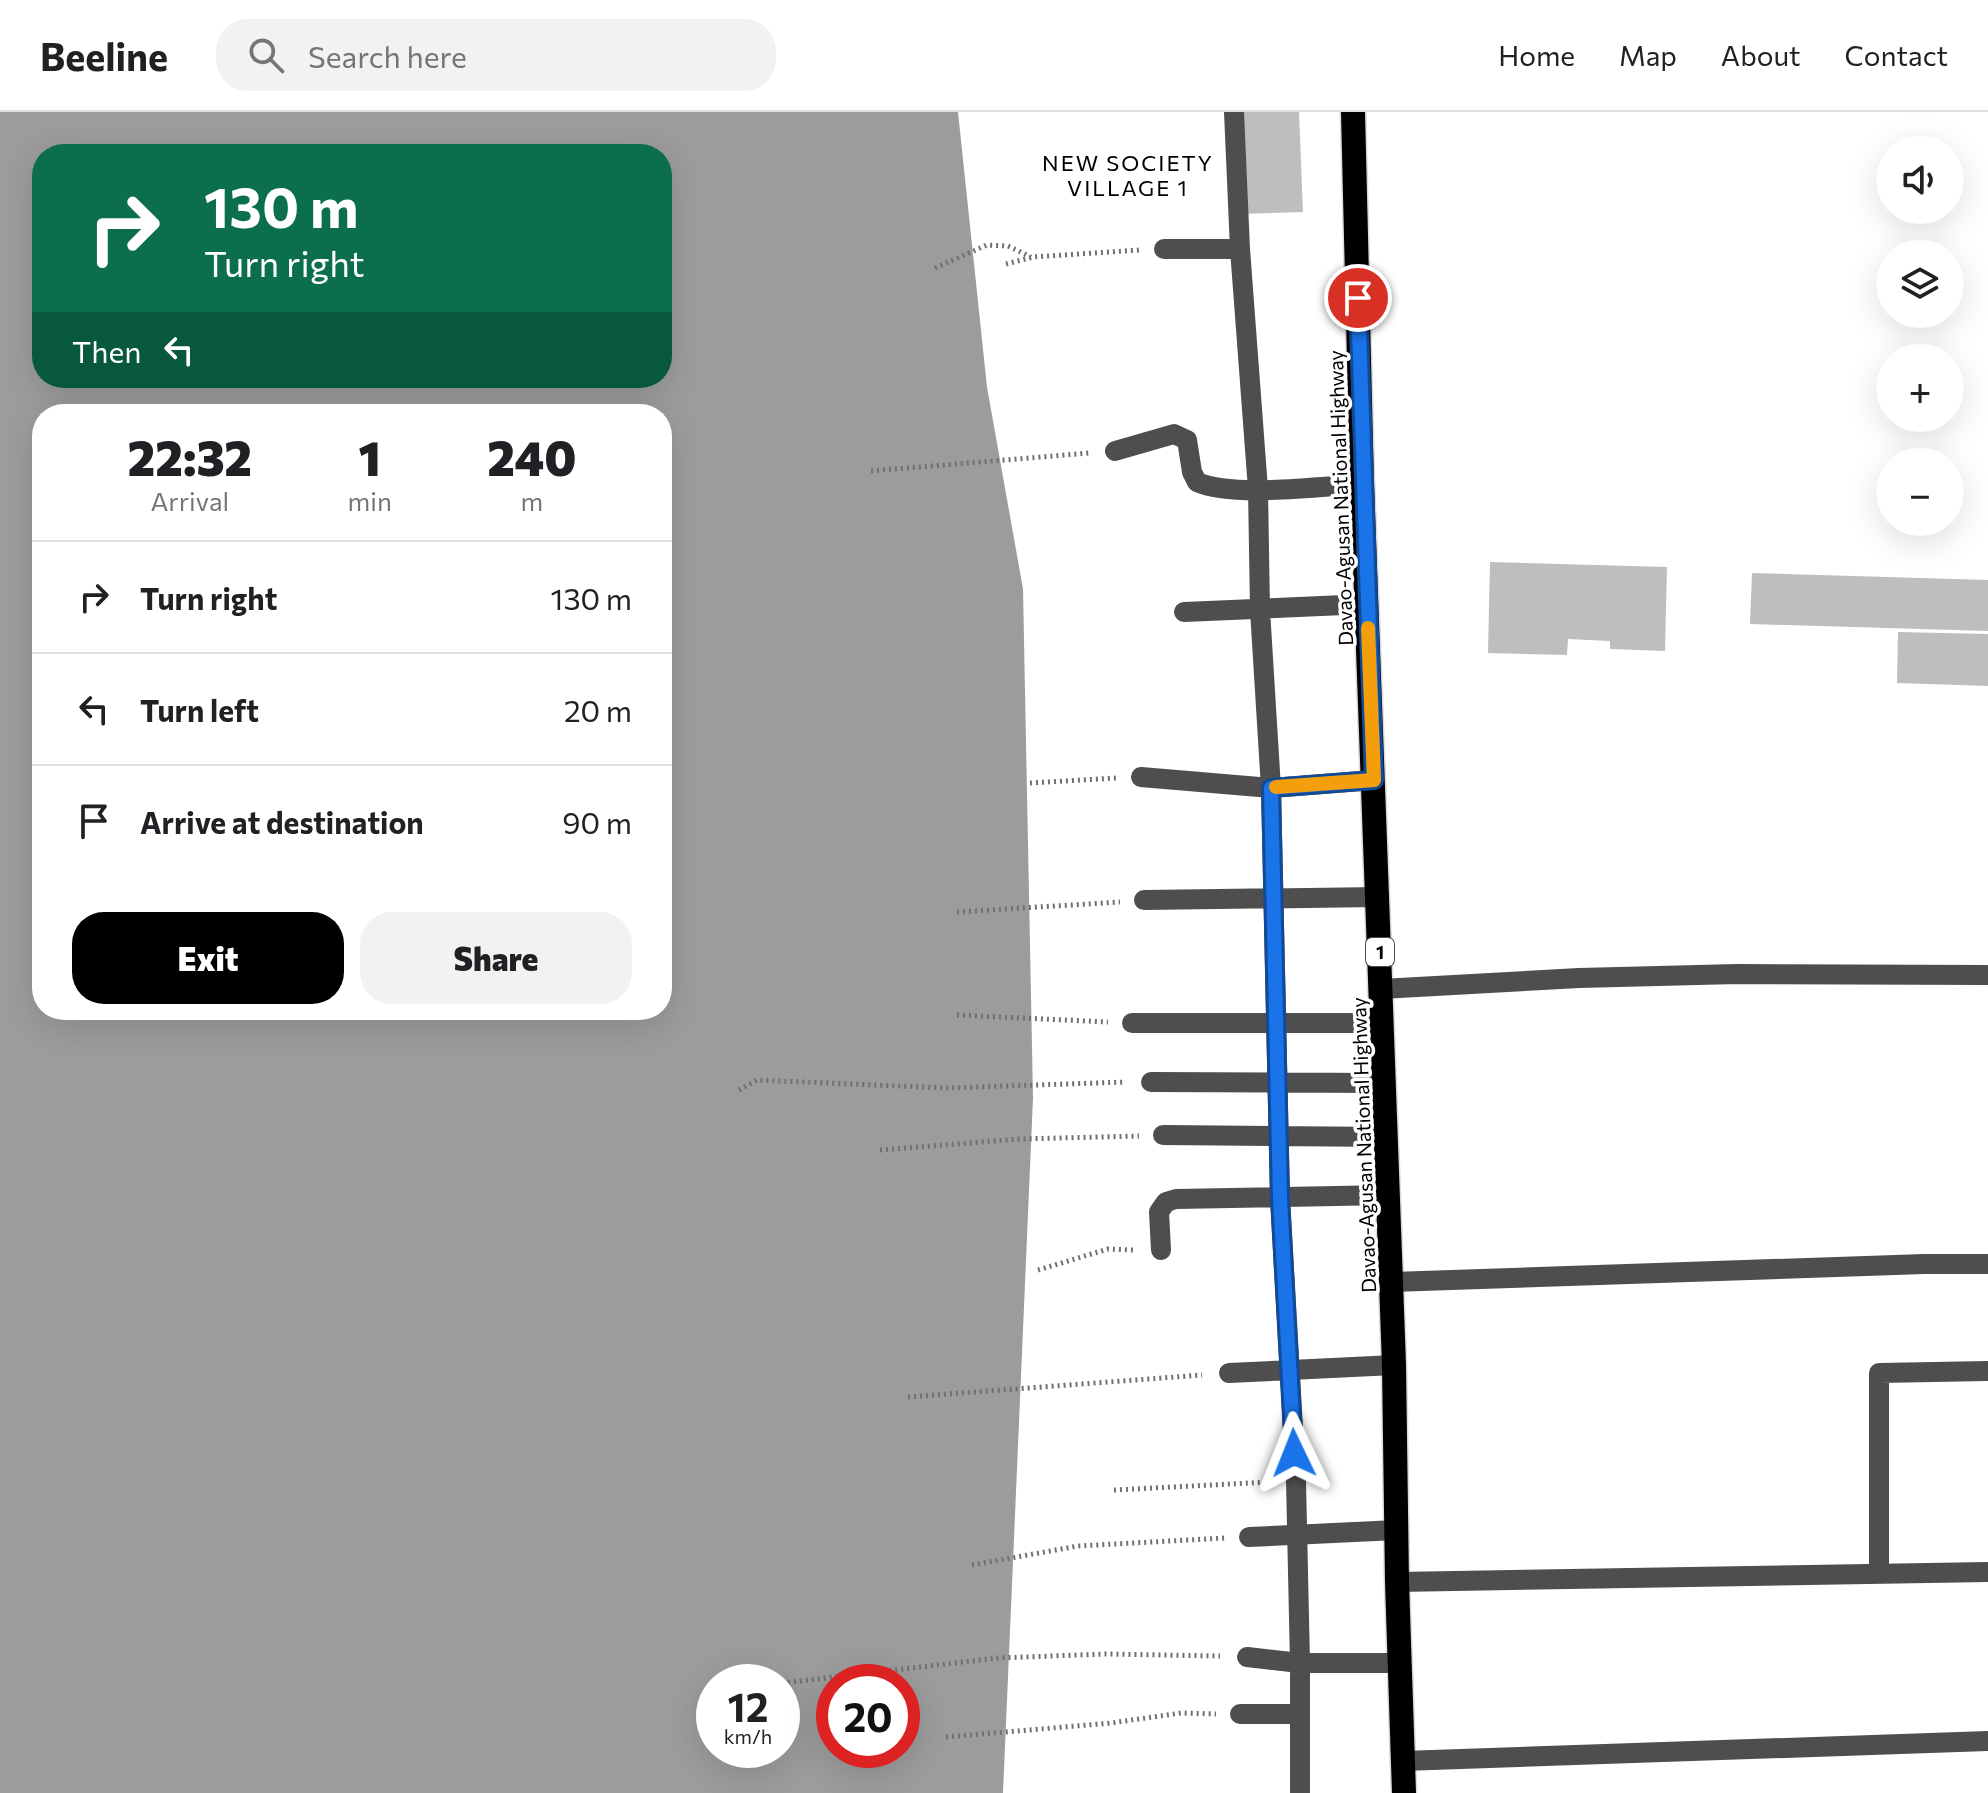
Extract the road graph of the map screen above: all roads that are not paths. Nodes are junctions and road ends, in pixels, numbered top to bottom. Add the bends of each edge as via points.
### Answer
1 (1234, 112) edge
2 (1353, 112) edge
3 (1164, 249) road end
4 (1240, 249) junction
5 (1115, 451) road end
6 (1362, 484) junction
7 (1258, 489) junction
8 (1367, 604) junction
9 (1260, 610) junction
10 (1184, 612) dead end
11 (1141, 777) road end
12 (1374, 780) junction
13 (1271, 788) junction
14 (1379, 897) junction
15 (1144, 900) road end
16 (1273, 900) junction
17 (1988, 975) edge
18 (1381, 989) junction
19 (1132, 1023) road end
20 (1383, 1023) junction
21 (1277, 1024) junction
22 (1151, 1082) road end
23 (1278, 1083) junction
24 (1384, 1083) junction
25 (1279, 1134) junction
26 (1163, 1135) road end
27 (1387, 1137) junction
28 (1389, 1195) junction
29 (1280, 1198) junction
30 (1161, 1250) road end
31 (1988, 1264) edge
32 (1392, 1282) junction
33 (1394, 1365) junction
34 (1291, 1370) junction
35 (1988, 1371) edge
36 (1229, 1373) road end
37 (1397, 1530) junction
38 (1296, 1536) junction
39 (1249, 1537) road end
40 (1988, 1572) edge
41 (1879, 1574) junction
42 (1397, 1582) junction
43 (1247, 1657) road end
44 (1300, 1663) junction
45 (1400, 1663) junction
46 (1240, 1714) road end
47 (1300, 1714) junction
48 (1988, 1741) edge
49 (1403, 1761) junction
50 (1300, 1793) edge
51 (1404, 1793) edge

1 - 4 street
2 - 6 highway, Davao-Agusan National Highway / 1
3 - 4 street
4 - 7 street
5 - 7 street via 1163,435 1181,435 1187,440 1197,482
6 - 7 street
6 - 8 highway, Davao-Agusan National Highway / 1
7 - 9 street
8 - 9 street
8 - 12 highway, Davao-Agusan National Highway / 1
9 - 10 street
9 - 13 street
11 - 13 street
12 - 13 street
12 - 14 highway, Davao-Agusan National Highway / 1
13 - 16 street
14 - 16 street
14 - 18 highway, Davao-Agusan National Highway / 1
15 - 16 street
16 - 21 street
17 - 18 street via 1737,974
18 - 20 highway, Davao-Agusan National Highway / 1
19 - 21 street
20 - 21 street
20 - 24 highway, Davao-Agusan National Highway / 1
21 - 23 street
22 - 23 street
23 - 24 street
23 - 25 street
24 - 27 highway, Davao-Agusan National Highway / 1
25 - 26 street
25 - 27 street
25 - 29 street
27 - 28 highway, Davao-Agusan National Highway / 1
28 - 29 street
28 - 32 highway, Davao-Agusan National Highway / 1
29 - 30 street via 1166,1202 1159,1212
29 - 34 street
31 - 32 street
32 - 33 highway, Davao-Agusan National Highway / 1
33 - 34 street
33 - 37 highway, Davao-Agusan National Highway / 1
34 - 36 street
34 - 38 street
35 - 41 street via 1879,1373
37 - 38 street
37 - 42 highway, Davao-Agusan National Highway / 1
38 - 39 street
38 - 44 street
40 - 41 street
41 - 42 street
42 - 45 highway, Davao-Agusan National Highway / 1
43 - 44 street
44 - 45 street
44 - 47 street
45 - 49 highway, Davao-Agusan National Highway / 1
46 - 47 street
47 - 50 street
48 - 49 street
49 - 51 highway, Davao-Agusan National Highway / 1

